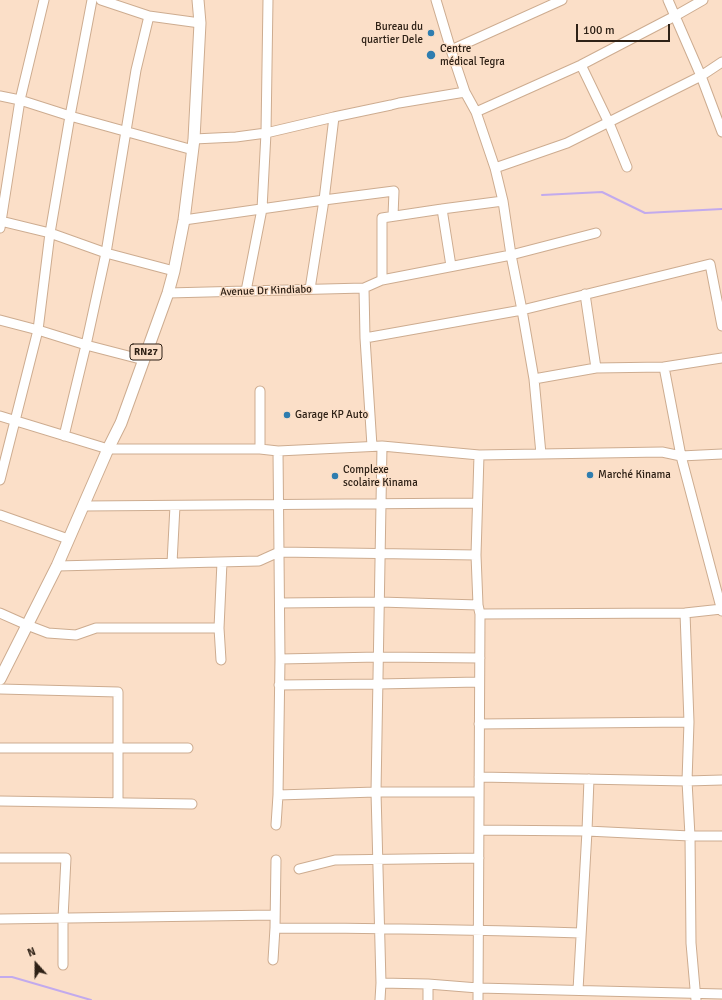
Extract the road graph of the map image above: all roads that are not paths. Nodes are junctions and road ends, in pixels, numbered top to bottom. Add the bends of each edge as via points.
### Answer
1 (44, 0) edge
2 (92, 0) edge
3 (101, 0) edge
4 (198, 0) edge
5 (268, 0) edge
6 (436, 0) edge
7 (562, 0) edge
8 (668, 0) edge
9 (703, 0) edge
10 (149, 16) junction
11 (675, 16) junction
12 (200, 23) junction
13 (451, 50) junction
14 (722, 62) edge
15 (581, 65) junction
16 (701, 76) junction
17 (465, 92) junction
18 (0, 96) edge
19 (20, 100) junction
20 (476, 112) junction
21 (70, 116) junction
22 (334, 117) junction
23 (609, 123) junction
24 (126, 131) junction
25 (722, 132) edge
26 (266, 133) junction
27 (194, 144) junction
28 (627, 167) dead end
29 (495, 168) junction
30 (3, 183) edge
31 (324, 200) junction
32 (503, 201) junction
33 (262, 209) junction
34 (442, 209) junction
35 (393, 216) junction
36 (184, 220) junction
37 (1, 225) edge
38 (50, 233) junction
39 (596, 233) dead end
40 (106, 253) junction
41 (511, 255) junction
42 (451, 266) junction
43 (174, 271) junction
44 (382, 280) junction
45 (364, 288) junction
46 (310, 289) junction
47 (246, 291) junction
48 (168, 293) junction
49 (585, 294) junction
50 (522, 310) junction
51 (0, 320) edge
52 (722, 326) edge
53 (38, 330) junction
54 (365, 338) junction
55 (86, 345) junction
56 (722, 358) edge
57 (144, 360) junction
58 (664, 367) junction
59 (596, 368) junction
60 (534, 379) junction
61 (260, 391) dead end
62 (0, 416) edge
63 (15, 421) junction
64 (64, 436) junction
65 (372, 446) junction
66 (382, 446) junction
67 (108, 449) junction
68 (260, 449) junction
69 (278, 451) junction
70 (541, 454) junction
71 (722, 454) edge
72 (479, 455) junction
73 (681, 456) junction
74 (0, 480) edge
75 (477, 503) junction
76 (381, 504) junction
77 (278, 505) junction
78 (84, 506) junction
79 (175, 506) junction
80 (0, 515) edge
81 (68, 539) junction
82 (279, 552) junction
83 (380, 553) junction
84 (476, 555) junction
85 (222, 562) junction
86 (172, 563) junction
87 (57, 566) junction
88 (380, 602) junction
89 (280, 603) junction
90 (479, 609) junction
91 (722, 610) edge
92 (0, 613) edge
93 (685, 613) junction
94 (27, 625) junction
95 (219, 628) junction
96 (379, 657) junction
97 (480, 658) junction
98 (280, 659) junction
99 (221, 660) dead end
100 (0, 679) edge
101 (479, 682) junction
102 (378, 684) junction
103 (279, 685) junction
104 (0, 689) edge
105 (689, 722) junction
106 (479, 724) junction
107 (0, 748) edge
108 (118, 748) junction
109 (188, 748) dead end
110 (479, 777) junction
111 (589, 780) junction
112 (722, 780) edge
113 (687, 781) junction
114 (376, 792) junction
115 (479, 792) junction
116 (278, 795) junction
117 (0, 802) edge
118 (118, 803) junction
119 (192, 804) dead end
120 (276, 825) dead end
121 (479, 830) junction
122 (587, 831) junction
123 (690, 836) junction
124 (722, 836) edge
125 (0, 858) edge
126 (479, 858) junction
127 (276, 860) dead end
128 (378, 860) junction
129 (299, 869) dead end
130 (275, 916) junction
131 (63, 918) junction
132 (0, 919) edge
133 (275, 928) junction
134 (380, 928) junction
135 (478, 930) junction
136 (581, 933) junction
137 (273, 960) dead end
138 (63, 965) dead end
139 (381, 983) junction
140 (428, 984) junction
141 (478, 988) junction
142 (578, 990) junction
143 (722, 994) edge
144 (696, 996) edge
145 (380, 1000) edge
146 (428, 1000) edge
147 (478, 1000) edge

1 - 19 street
2 - 21 street
3 - 10 street
4 - 12 main road, RN27
5 - 26 street
6 - 13 street
7 - 13 street
8 - 11 street
9 - 11 street
10 - 12 street
10 - 24 street via 136,70
11 - 15 street
11 - 16 street
12 - 27 main road, RN27
13 - 17 street
14 - 16 street
15 - 20 street
15 - 23 street
16 - 23 street
16 - 25 street
17 - 20 street
17 - 22 street
18 - 19 street
19 - 21 street
19 - 30 street
20 - 29 street
21 - 24 street
21 - 38 street
22 - 26 street
22 - 31 street
23 - 28 street
23 - 29 street via 567,143
24 - 27 street
24 - 40 street
26 - 27 street
26 - 33 street
27 - 36 main road, RN27
29 - 32 street
30 - 37 street
31 - 33 street
31 - 35 street via 394,191
31 - 46 street
32 - 34 street
32 - 41 street
33 - 36 street
33 - 47 street
34 - 35 street
34 - 42 street
35 - 44 street via 382,218
36 - 43 main road, RN27
37 - 38 street
38 - 40 street
38 - 53 street
39 - 41 street
40 - 43 street
40 - 55 street
41 - 42 street
41 - 50 street
42 - 44 street
43 - 48 main road, RN27
44 - 45 street
45 - 46 street, Avenue Dr Kindiabo
45 - 54 street
46 - 47 street, Avenue Dr Kindiabo
47 - 48 street, Avenue Dr Kindiabo
48 - 57 main road, RN27
49 - 50 street
49 - 52 street via 710,264
49 - 59 street
50 - 54 street
50 - 60 street
51 - 53 street
53 - 55 street
53 - 63 street
54 - 65 street
55 - 57 street
55 - 64 street
56 - 58 street
57 - 67 main road, RN27
58 - 59 street
58 - 73 street
59 - 60 street
60 - 70 street
61 - 68 street
62 - 63 street
63 - 64 street
63 - 74 street
64 - 67 street
65 - 66 street
65 - 69 street
66 - 72 street
66 - 76 street
67 - 68 street
67 - 78 main road, RN27
68 - 69 street
69 - 77 street
70 - 72 street
70 - 73 street via 662,452
71 - 73 street
72 - 75 street
73 - 91 street
75 - 76 street
75 - 84 street
76 - 77 street
76 - 83 street
77 - 79 street
77 - 82 street
78 - 79 street
78 - 81 main road, RN27
79 - 86 street
80 - 81 street
81 - 87 main road, RN27
82 - 83 street
82 - 85 street via 259,561
82 - 89 street
83 - 84 street
83 - 88 street
84 - 90 street
85 - 86 street
85 - 95 street
86 - 87 street
87 - 94 main road, RN27
88 - 89 street
88 - 90 street
88 - 96 street
89 - 98 street
90 - 93 street
90 - 97 street
91 - 93 street
92 - 94 street
93 - 105 street
94 - 95 street via 48,633 76,635 96,628
94 - 100 main road, RN27
95 - 99 street
96 - 97 street
96 - 98 street
96 - 102 street
97 - 101 street
98 - 103 street
101 - 102 street
101 - 106 street
102 - 103 street
102 - 114 street
103 - 116 street
104 - 108 street via 118,692
105 - 106 street
105 - 113 street
106 - 110 street
107 - 108 street
108 - 109 street
108 - 118 street
110 - 111 street
110 - 115 street
111 - 113 street
111 - 122 street
112 - 113 street
113 - 123 street
114 - 115 street
114 - 116 street
114 - 128 street
115 - 121 street
116 - 120 street
117 - 118 street
118 - 119 street
121 - 122 street
121 - 126 street
122 - 123 street
122 - 136 street
123 - 124 street
123 - 144 street via 691,944
125 - 131 street via 66,858
126 - 128 street
126 - 135 street
127 - 130 street
128 - 129 street via 335,860
128 - 134 street
130 - 131 street
130 - 133 street
131 - 132 street
131 - 138 street
133 - 134 street
133 - 137 street
134 - 135 street
134 - 139 street
135 - 136 street
135 - 141 street
136 - 142 street
139 - 140 street
139 - 145 street
140 - 141 street
140 - 146 street
141 - 142 street
141 - 147 street
142 - 144 street
143 - 144 street

